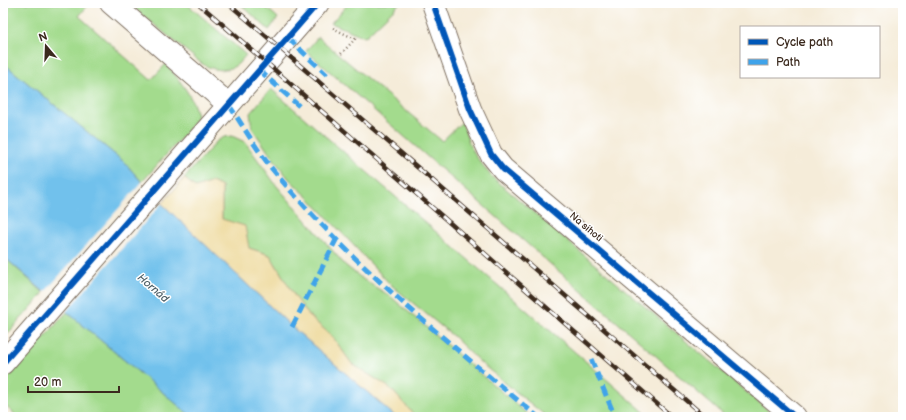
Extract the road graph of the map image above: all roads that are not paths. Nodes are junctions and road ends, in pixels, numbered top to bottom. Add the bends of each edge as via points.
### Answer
1 (111, 3) edge
2 (318, 3) edge
3 (433, 3) edge
4 (229, 105) junction
5 (3, 363) edge
6 (795, 417) edge

1 - 4 street
2 - 4 street
3 - 6 street, Na sihoti via 470,109 491,154 503,169
4 - 5 street

